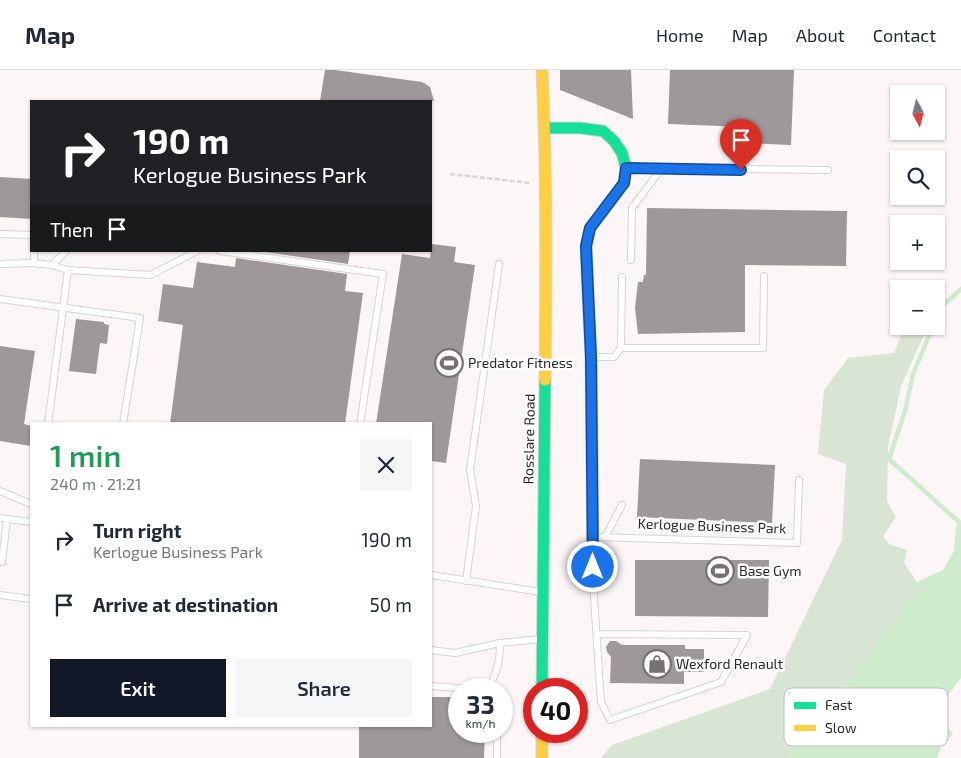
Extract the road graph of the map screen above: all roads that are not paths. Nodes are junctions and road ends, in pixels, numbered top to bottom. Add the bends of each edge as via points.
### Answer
1 (542, 70) edge
2 (545, 128) junction
3 (626, 168) junction
4 (661, 169) junction
5 (828, 170) dead end
6 (0, 234) edge
7 (30, 235) edge
8 (34, 252) edge
9 (65, 252) edge
10 (195, 252) edge
11 (227, 252) edge
12 (631, 260) dead end
13 (34, 263) junction
14 (0, 264) edge
15 (499, 264) dead end
16 (52, 265) junction
17 (68, 270) junction
18 (764, 276) dead end
19 (622, 277) dead end
20 (0, 299) edge
21 (64, 307) junction
22 (621, 348) junction
23 (591, 357) junction
24 (48, 422) edge
25 (123, 422) edge
26 (360, 422) edge
27 (800, 480) dead end
28 (0, 491) edge
29 (30, 504) edge
30 (622, 505) dead end
31 (3, 519) edge
32 (30, 522) edge
33 (593, 537) junction
34 (605, 537) junction
35 (2, 562) dead end
36 (432, 575) edge
37 (466, 581) junction
38 (593, 581) joint
39 (543, 592) junction
40 (0, 595) edge
41 (30, 599) edge
42 (597, 634) junction
43 (543, 639) junction
44 (500, 643) junction
45 (432, 650) edge
46 (494, 678) edge
47 (542, 678) edge
48 (432, 686) edge
49 (448, 687) edge
50 (497, 743) edge
51 (542, 743) edge
52 (497, 758) edge
53 (542, 758) edge

1 - 2 main road, Rosslare Road
2 - 3 main road via 603,131 622,153
2 - 39 main road, Rosslare Road
3 - 4 lane
3 - 23 main road via 624,183 590,228 586,246
4 - 5 lane
4 - 12 lane via 632,208
6 - 7 lane
8 - 13 lane
9 - 16 lane
10 - 17 lane via 151,275
11 - 26 lane via 383,274
13 - 14 lane
13 - 16 lane
15 - 37 lane via 470,470 476,506
16 - 17 lane
17 - 21 lane
18 - 22 lane via 764,348
19 - 22 lane
20 - 21 lane
21 - 24 lane
21 - 25 lane via 140,318
22 - 23 lane via 614,357
23 - 33 main road
27 - 34 lane, Kerlogue Business Park via 797,543
28 - 29 lane
30 - 34 lane
31 - 32 lane
31 - 35 lane
33 - 34 lane, Kerlogue Business Park
33 - 38 main road
36 - 37 lane
37 - 39 lane
38 - 42 lane
39 - 43 main road, Rosslare Road
40 - 41 lane
42 - 42 lane via 601,702 610,720 722,682 746,635
43 - 44 lane
43 - 47 main road, Rosslare Road
44 - 45 lane via 455,653
44 - 46 lane
48 - 49 lane
50 - 52 lane
51 - 53 main road

